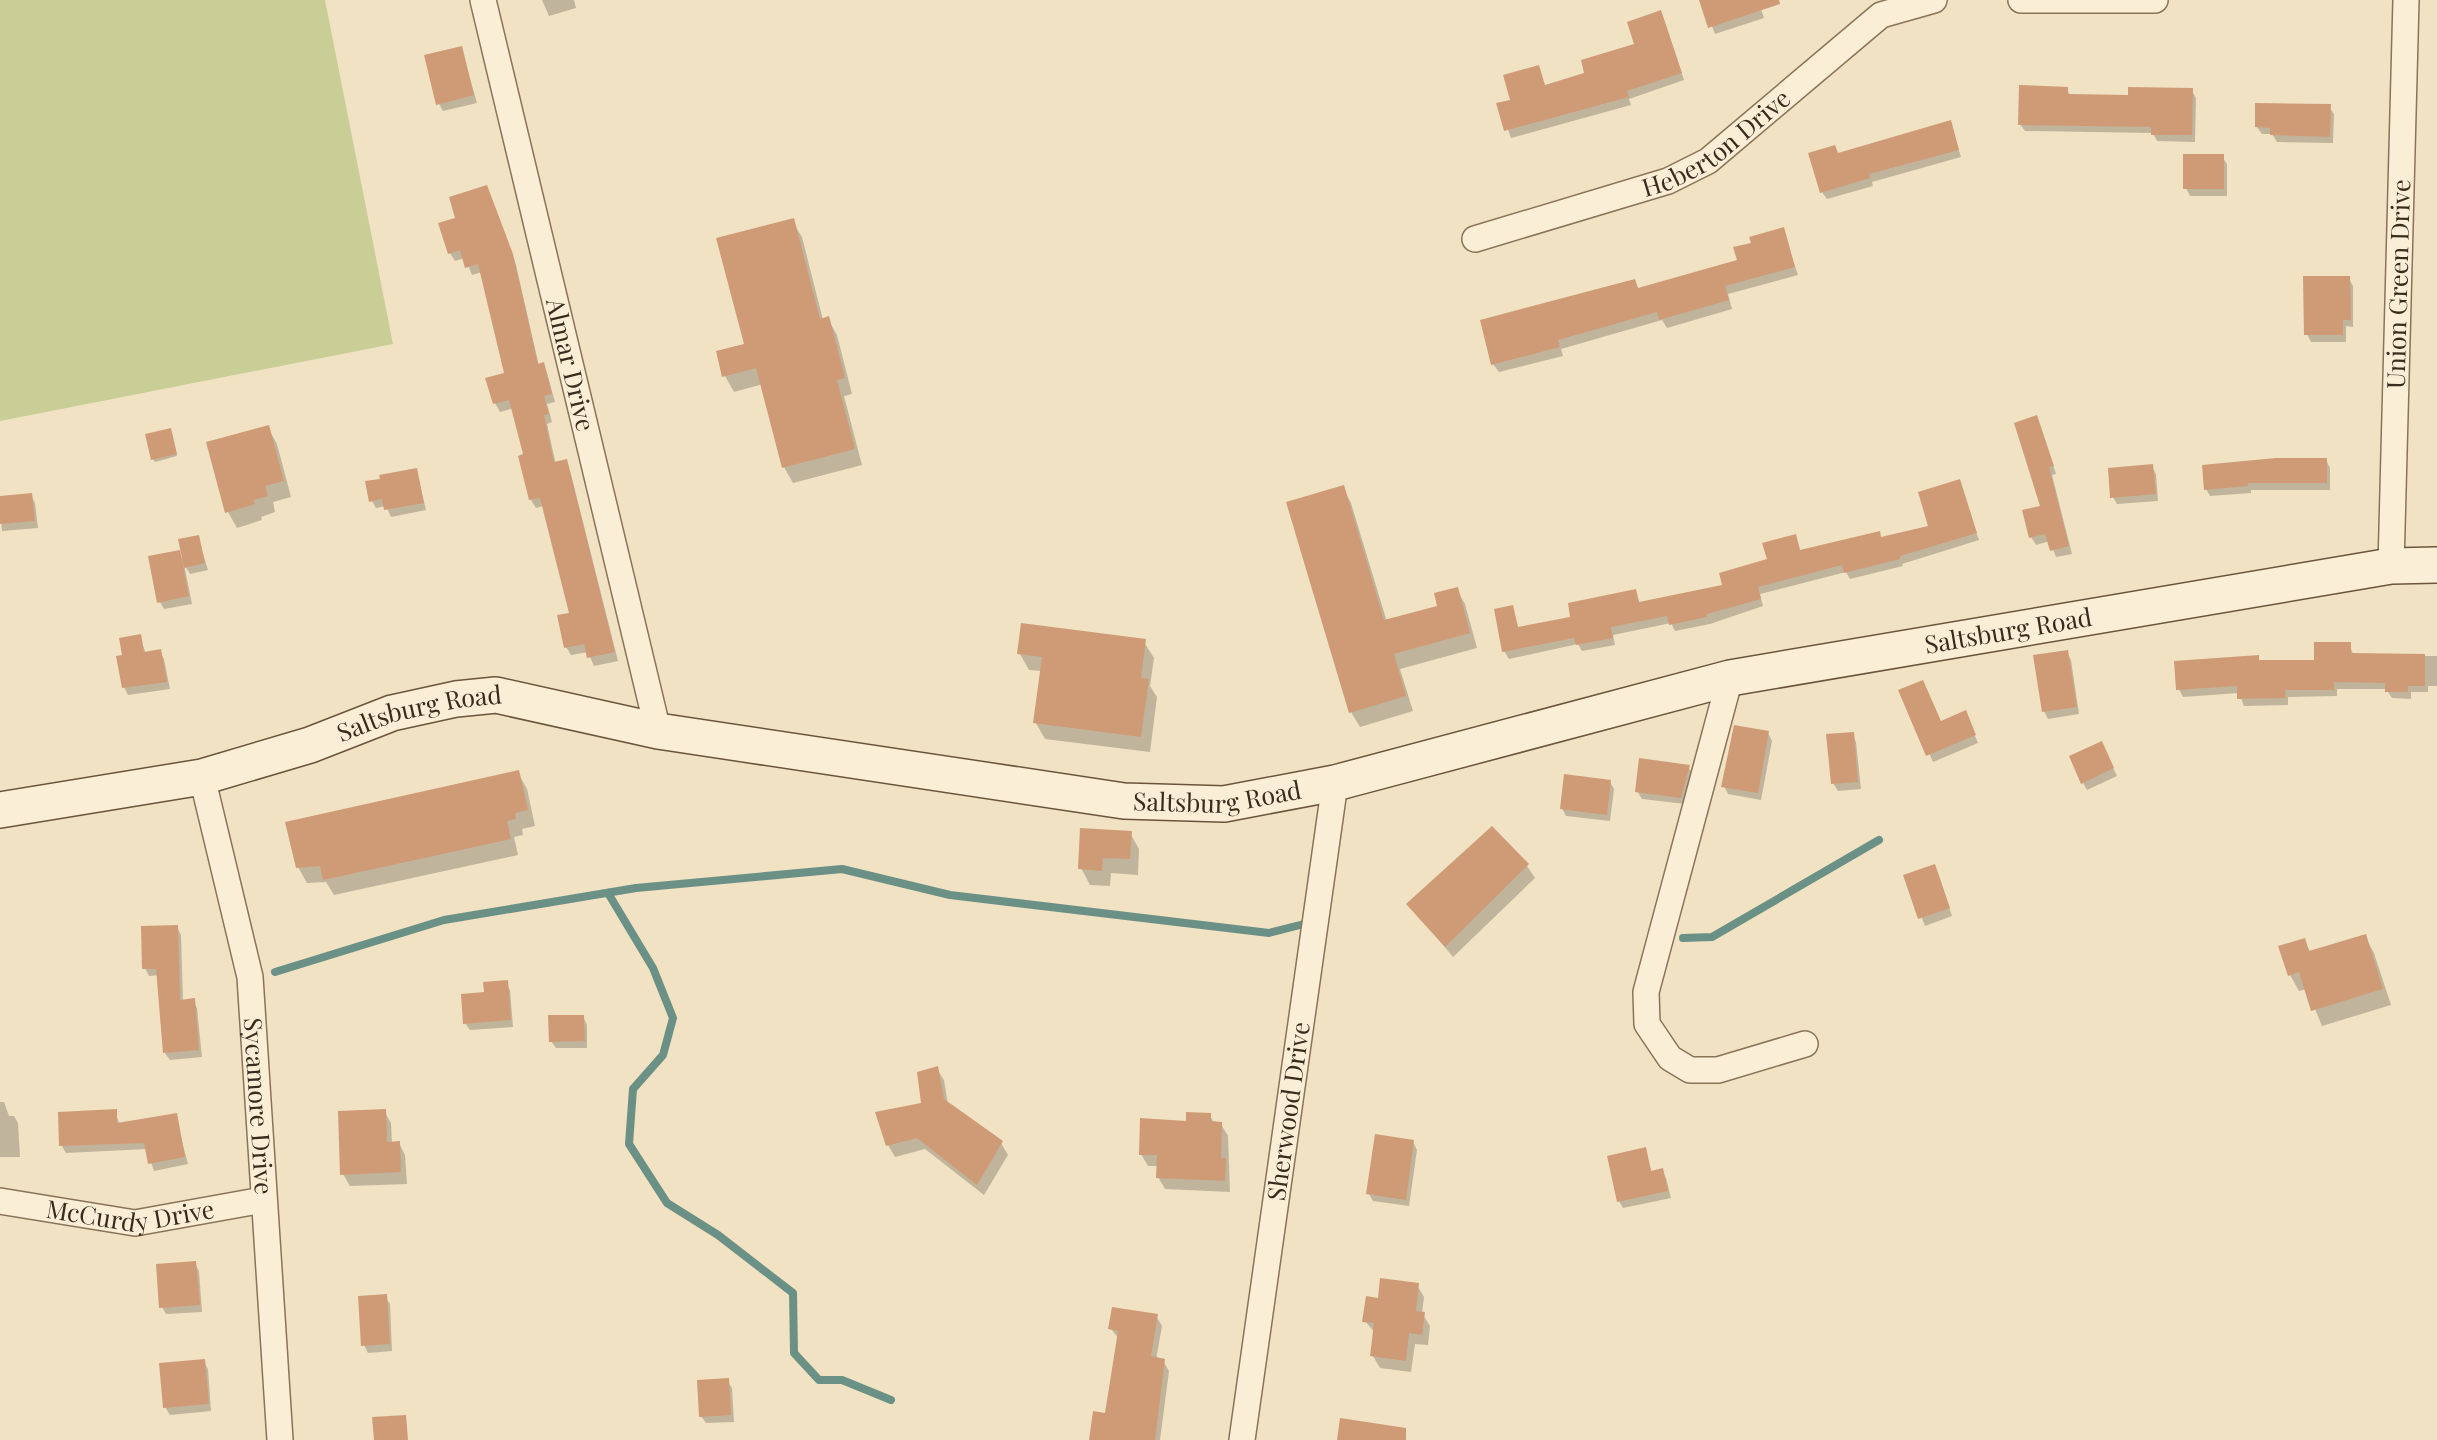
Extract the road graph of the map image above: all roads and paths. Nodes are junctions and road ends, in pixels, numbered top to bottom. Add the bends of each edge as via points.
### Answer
1 (483, 0) edge
2 (1934, 0) edge
3 (2021, 0) edge
4 (2156, 0) edge
5 (2406, 0) edge
6 (1475, 239) dead end
7 (2390, 566) junction
8 (2437, 566) edge
9 (1730, 678) junction
10 (658, 730) junction
11 (202, 777) junction
12 (1335, 783) junction
13 (0, 810) edge
14 (1805, 1044) dead end
15 (263, 1200) junction
16 (0, 1201) edge
17 (280, 1440) edge
18 (1242, 1440) edge

1 - 10 street, Almar Drive
2 - 6 street, Heberton Drive via 1881,15 1708,161 1668,181
3 - 4 street
5 - 7 street, Union Green Drive
7 - 8 main road, Saltsburg Road
7 - 9 main road, Saltsburg Road
9 - 12 main road, Saltsburg Road
9 - 14 street via 1646,992 1647,1024 1670,1058 1690,1070 1718,1070
10 - 11 main road, Saltsburg Road via 482,696 392,714
10 - 12 main road, Saltsburg Road via 1124,801 1224,804
11 - 13 main road, Saltsburg Road
11 - 15 street, Sycamore Drive via 250,977
12 - 18 street, Sherwood Drive
15 - 16 street, McCurdy Drive via 134,1223
15 - 17 street, Sycamore Drive

